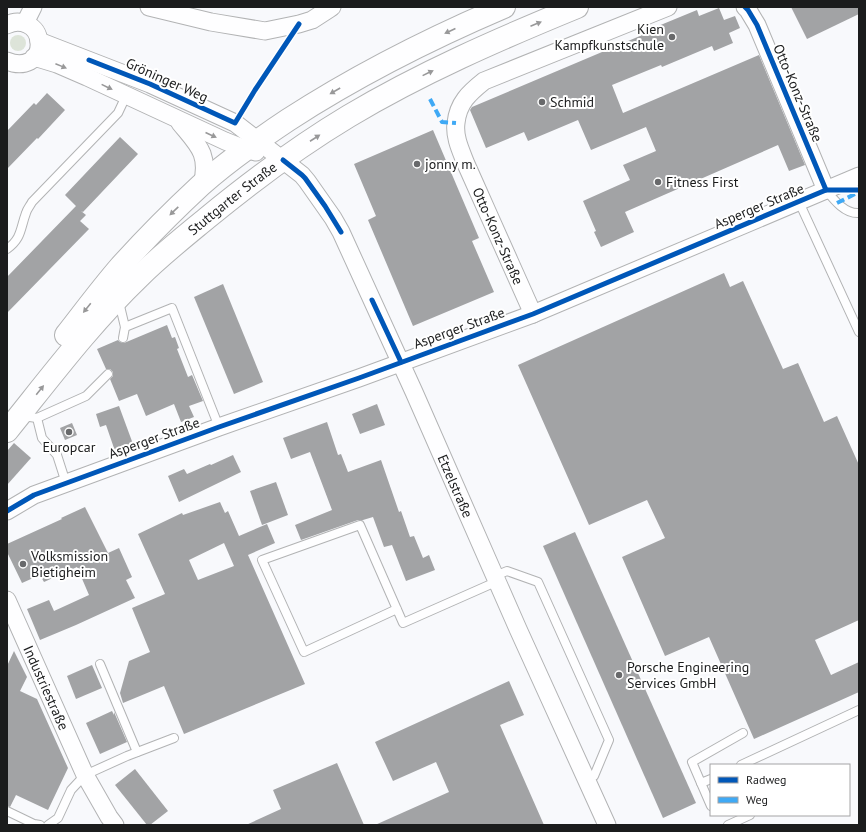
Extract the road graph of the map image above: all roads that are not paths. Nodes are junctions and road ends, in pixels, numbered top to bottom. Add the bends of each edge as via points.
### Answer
1 (33, 7) edge
2 (149, 7) edge
3 (332, 7) edge
4 (504, 7) edge
5 (577, 7) edge
6 (668, 7) edge
7 (745, 7) edge
8 (25, 23) junction
9 (7, 25) edge
10 (37, 49) junction
11 (7, 61) edge
12 (126, 96) junction
13 (177, 120) junction
14 (252, 145) junction
15 (283, 160) junction
16 (859, 176) edge
17 (202, 185) junction
18 (826, 190) junction
19 (799, 202) junction
20 (859, 213) edge
21 (7, 249) edge
22 (118, 298) junction
23 (533, 314) junction
24 (125, 327) junction
25 (859, 332) edge
26 (123, 338) dead end
27 (401, 362) junction
28 (108, 374) dead end
29 (18, 418) edge
30 (219, 426) junction
31 (66, 483) junction
32 (7, 511) edge
33 (496, 578) junction
34 (7, 600) edge
35 (397, 609) junction
36 (100, 664) dead end
37 (859, 710) edge
38 (743, 732) dead end
39 (174, 738) dead end
40 (136, 752) junction
41 (743, 764) edge
42 (85, 775) junction
43 (710, 779) edge
44 (586, 780) junction
45 (701, 783) junction
46 (710, 804) edge
47 (7, 811) edge
48 (748, 816) edge
49 (40, 825) edge
50 (48, 825) edge
51 (115, 825) edge
52 (607, 825) edge
53 (728, 825) edge

1 - 8 street
2 - 3 street via 265,31 312,20
4 -> 14 main road, Stuttgarter Straße via 367,73 315,103
15 -> 5 main road, Stuttgarter Straße via 348,117 417,78
6 - 23 street, Otto-Konz-Straße via 484,81 465,98 461,106 456,123 458,143
7 - 18 street, Otto-Konz-Straße via 757,25
8 - 9 street
8 - 10 street via 38,35
10 - 11 street via 28,62 14,64
10 -> 12 street, Gröninger Weg via 57,64
10 - 14 street, Gröninger Weg via 150,84 235,123
12 - 13 street, Gröninger Weg
12 - 21 lane via 118,112 32,202 16,241
13 -> 14 street, Gröninger Weg via 229,143
13 - 17 street, Gröninger Weg via 200,148 205,166
14 - 15 street, Gröninger Weg
14 - 17 main road, Stuttgarter Straße
15 - 22 main road, Stuttgarter Straße via 186,235
15 - 27 street, Etzelstraße via 305,178 341,232
16 - 18 street, Asperger Straße
17 -> 29 main road, Stuttgarter Straße via 120,268
18 - 19 street, Asperger Straße
18 - 20 lane via 848,211
19 - 23 street, Asperger Straße
19 - 25 lane
22 - 24 lane
29 -> 22 main road, Stuttgarter Straße via 92,326
23 - 27 street, Asperger Straße
24 - 26 lane
24 - 30 lane via 172,308
27 - 30 street, Asperger Straße
27 - 33 street, Etzelstraße
28 - 29 lane via 86,396
29 - 31 lane via 42,438 57,455
30 - 31 street, Asperger Straße
31 - 32 street, Asperger Straße via 34,495
33 - 35 lane via 404,623
33 - 44 street, Etzelstraße
33 - 44 lane via 507,570 538,582 609,740 594,776
34 - 42 street, Industriestraße
35 - 35 lane via 360,524 262,560 304,652
36 - 40 lane
37 - 41 lane
38 - 45 lane via 692,762
39 - 40 lane
40 - 42 lane
42 - 50 lane via 71,790 58,818
42 - 51 street, Industriestraße
43 - 45 lane
44 - 52 street, Etzelstraße
45 - 46 lane
47 - 49 lane
48 - 53 lane

